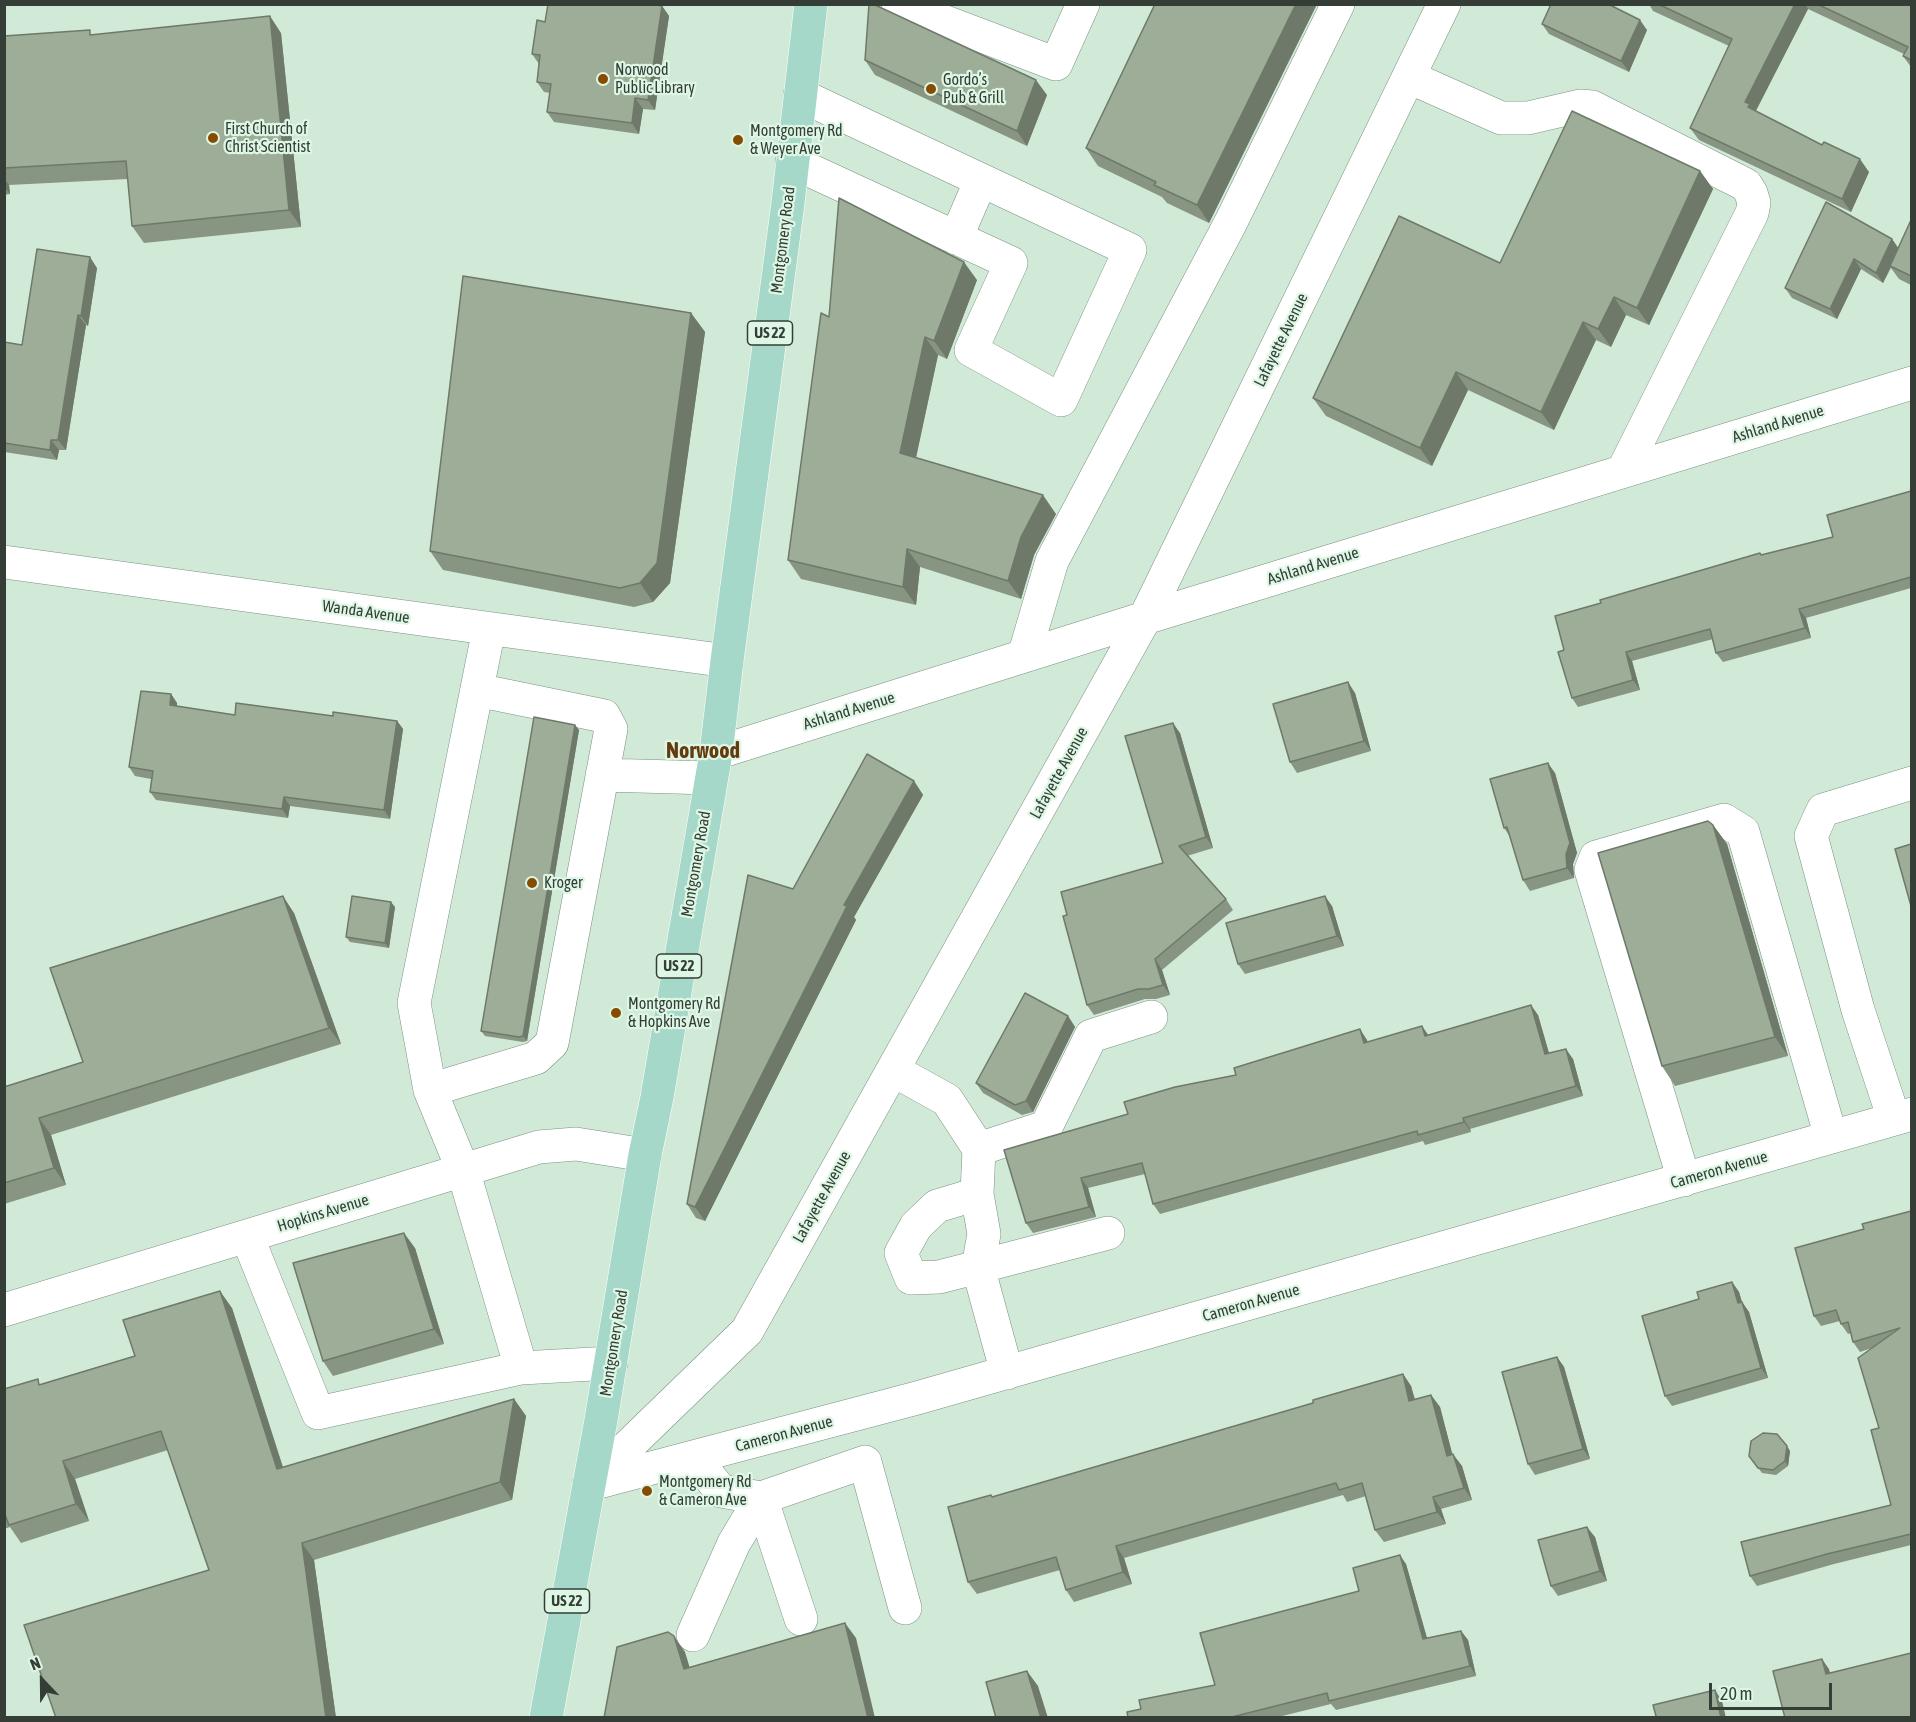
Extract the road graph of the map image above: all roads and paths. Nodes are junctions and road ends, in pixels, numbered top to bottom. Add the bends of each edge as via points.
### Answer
1 (811, 4) edge
2 (898, 4) edge
3 (1083, 4) edge
4 (1338, 4) edge
5 (1444, 4) edge
6 (1409, 77) junction
7 (801, 95) junction
8 (792, 162) junction
9 (981, 180) junction
10 (956, 238) junction
11 (1911, 382) edge
12 (1623, 471) junction
13 (4, 562) edge
14 (1145, 618) junction
15 (489, 629) junction
16 (1024, 656) junction
17 (727, 661) junction
18 (477, 690) junction
19 (713, 766) junction
20 (602, 775) junction
21 (1911, 783) edge
22 (1151, 1017) dead end
23 (893, 1070) junction
24 (430, 1090) junction
25 (1903, 1117) edge
26 (1831, 1137) junction
27 (979, 1149) junction
28 (645, 1155) junction
29 (464, 1170) junction
30 (1684, 1180) junction
31 (976, 1194) junction
32 (1108, 1233) dead end
33 (247, 1236) junction
34 (978, 1267) junction
35 (4, 1310) edge
36 (611, 1363) junction
37 (521, 1368) junction
38 (1007, 1373) junction
39 (854, 1416) junction
40 (694, 1458) junction
41 (865, 1462) junction
42 (589, 1484) junction
43 (761, 1498) junction
44 (905, 1608) dead end
45 (801, 1619) dead end
46 (693, 1635) dead end
47 (546, 1718) edge

1 - 7 main road, Montgomery Road / US 22
2 - 3 street via 1056,64
4 - 16 street via 1231,222 1052,561
5 - 6 street, Lafayette Avenue
6 - 12 street via 1501,118 1528,118 1580,106 1592,107 1746,185 1751,193 1752,213
6 - 14 street, Lafayette Avenue
7 - 8 main road, Montgomery Road / US 22
7 - 9 street
8 - 10 street
8 - 17 main road, Montgomery Road / US 22
9 - 10 street
9 - 10 street via 1130,250 1061,400 971,351 1011,263
11 - 12 street, Ashland Avenue
12 - 14 street, Ashland Avenue
13 - 15 street, Wanda Avenue
14 - 16 street, Ashland Avenue
14 - 23 street, Lafayette Avenue
15 - 17 street, Wanda Avenue
15 - 18 street
16 - 19 street, Ashland Avenue
17 - 19 main road, Montgomery Road / US 22
18 - 20 street via 604,716 611,729
18 - 24 street via 414,1003
19 - 20 street, Ashland Avenue
19 - 28 main road, Montgomery Road / US 22
20 - 24 street via 552,1043 536,1058
21 - 25 street via 1823,810 1811,836 1858,1010
22 - 27 street via 1091,1036 1046,1127
23 - 27 street via 947,1100
23 - 42 street, Lafayette Avenue via 747,1331
24 - 29 street
25 - 26 street, Cameron Avenue
26 - 30 street, Cameron Avenue
26 - 30 street via 1743,832 1724,820 1596,857 1592,870
27 - 31 street
28 - 29 street, Hopkins Avenue via 576,1144 539,1147
28 - 36 main road, Montgomery Road / US 22
29 - 33 street, Hopkins Avenue
29 - 37 street
30 - 38 street, Cameron Avenue
31 - 34 street via 984,1234
31 - 34 street via 937,1206 916,1226 901,1253 911,1278 939,1277
32 - 34 street
33 - 35 street, Hopkins Avenue
33 - 37 street via 318,1413
34 - 38 street
36 - 37 street
36 - 42 main road, Montgomery Road / US 22
38 - 39 street, Cameron Avenue
39 - 40 street, Cameron Avenue
39 - 41 street
40 - 42 street, Cameron Avenue
40 - 43 street via 721,1491
41 - 43 street
41 - 44 street
42 - 47 main road, Montgomery Road / US 22
43 - 45 street
43 - 46 street via 734,1543

